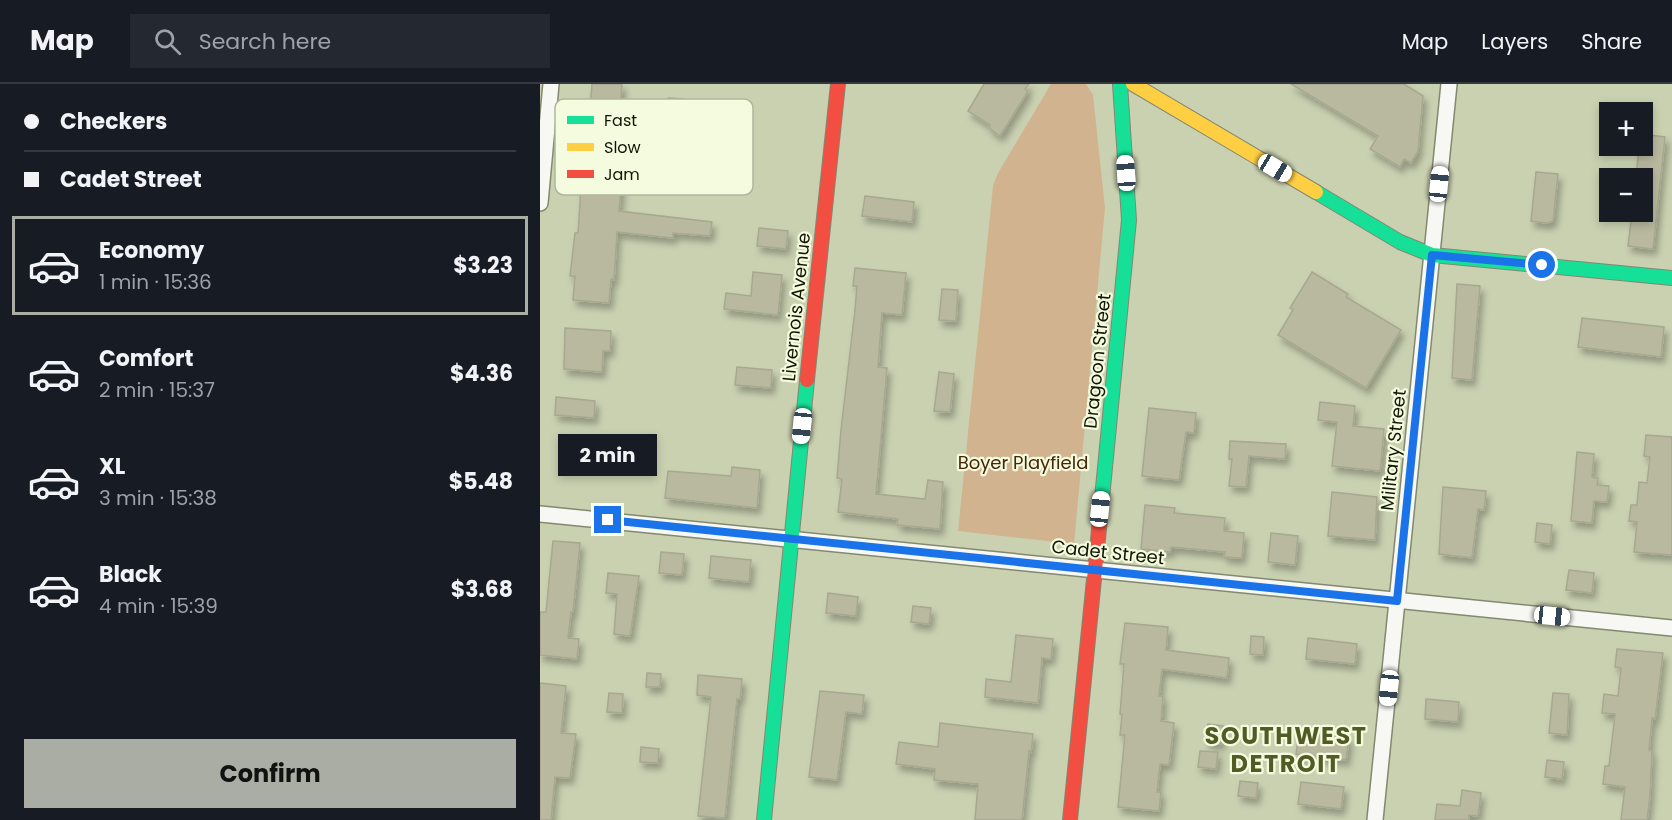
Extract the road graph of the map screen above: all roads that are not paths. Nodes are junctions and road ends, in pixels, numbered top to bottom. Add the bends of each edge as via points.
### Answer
1 (552, 84) edge
2 (838, 84) edge
3 (1120, 84) edge
4 (1133, 84) edge
5 (1449, 84) edge
6 (540, 203) edge
7 (1432, 255) junction
8 (1672, 278) edge
9 (540, 514) edge
10 (792, 538) junction
11 (1095, 570) junction
12 (1397, 601) junction
13 (1672, 628) edge
14 (764, 820) edge
15 (1070, 820) edge
16 (1375, 820) edge

1 - 6 street
2 - 10 main road, Livernois Avenue
3 - 11 main road, Dragoon Street via 1129,220
4 - 7 main road via 1400,243
5 - 7 street, Military Street
7 - 8 main road
7 - 12 street, Military Street
9 - 10 street, Cadet Street
10 - 11 street, Cadet Street
10 - 14 main road, Livernois Avenue
11 - 12 street, Cadet Street
11 - 15 main road, Dragoon Street
12 - 13 street, Cadet Street
12 - 16 street, Military Street

